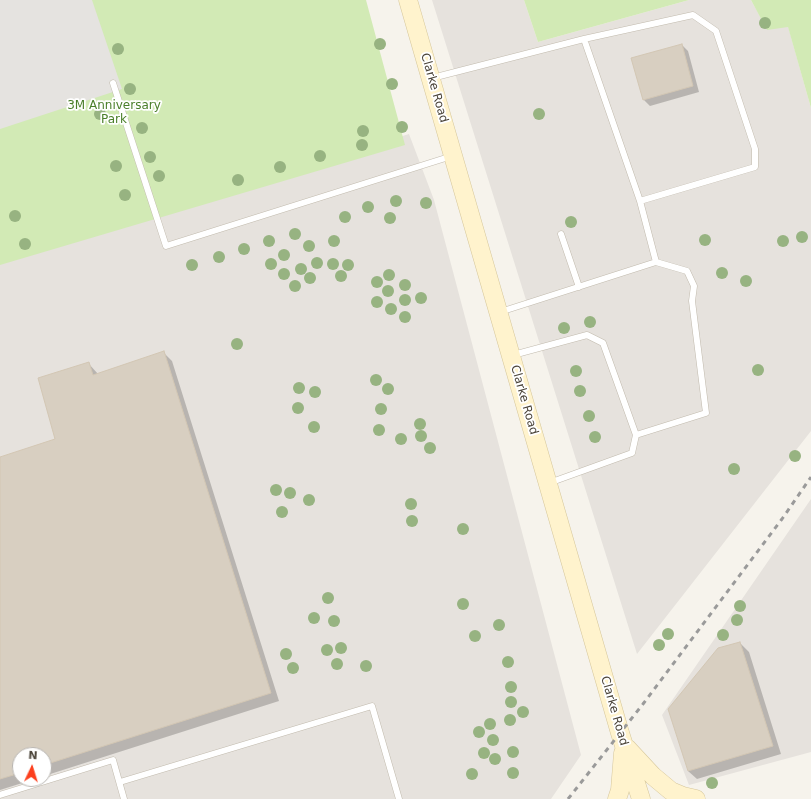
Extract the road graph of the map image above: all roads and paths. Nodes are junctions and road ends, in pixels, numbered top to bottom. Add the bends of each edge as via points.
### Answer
1 (408, 0) edge
2 (584, 39) junction
3 (431, 78) junction
4 (114, 83) dead end
5 (453, 156) junction
6 (640, 201) junction
7 (561, 234) dead end
8 (656, 262) junction
9 (578, 287) junction
10 (498, 312) junction
11 (511, 356) junction
12 (636, 435) junction
13 (548, 483) junction
14 (623, 744) junction
15 (120, 782) junction
16 (0, 795) edge
17 (124, 799) edge
18 (399, 799) edge
19 (617, 799) edge
20 (641, 799) edge
21 (696, 799) edge

1 - 3 main road, Clarke Road
2 - 3 lane
2 - 6 lane
2 - 6 lane via 693,15 716,31 755,149 755,167
3 - 5 main road, Clarke Road
4 - 5 lane via 166,246
5 - 10 main road, Clarke Road
6 - 8 lane
7 - 9 lane
8 - 9 lane
8 - 12 lane via 687,271 694,286 692,301 706,414
9 - 10 lane
10 - 11 main road, Clarke Road
11 - 12 lane via 587,335 603,343
11 - 13 main road, Clarke Road
12 - 13 lane via 632,453
13 - 14 main road, Clarke Road
14 - 19 main road via 620,790
14 - 20 main road, Clarke Road
14 - 21 main road via 671,791
15 - 16 lane via 113,760
15 - 17 lane
15 - 18 lane via 372,706

